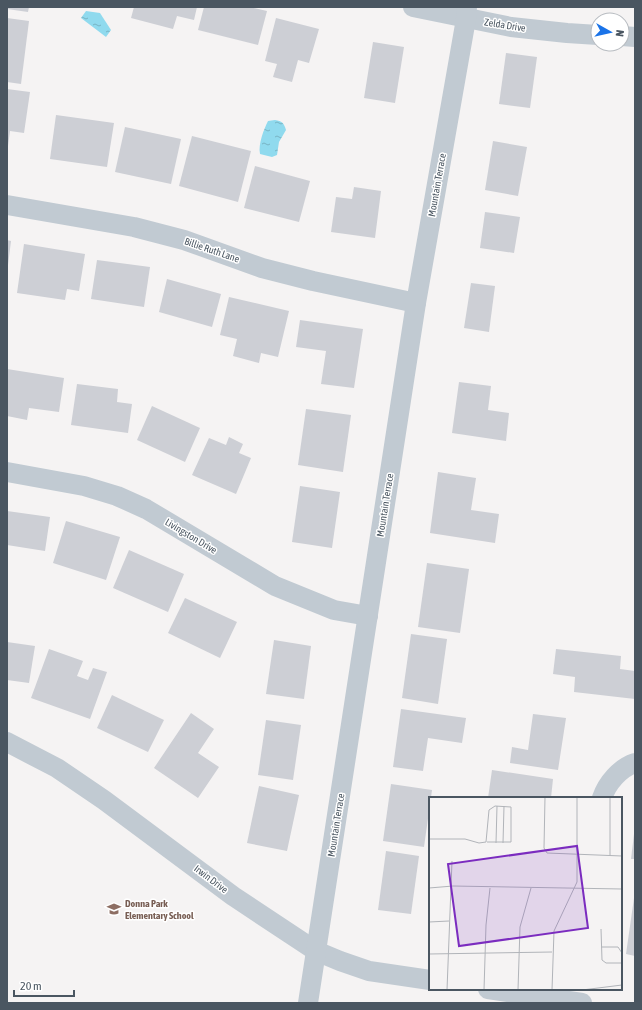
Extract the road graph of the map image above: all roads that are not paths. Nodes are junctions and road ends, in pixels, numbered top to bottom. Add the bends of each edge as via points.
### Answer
1 (413, 7) edge
2 (467, 13) edge
3 (590, 34) edge
4 (7, 205) edge
5 (416, 303) junction
6 (7, 472) edge
7 (368, 616) junction
8 (7, 742) edge
9 (635, 763) edge
10 (602, 797) edge
11 (316, 951) junction
12 (429, 980) edge
13 (496, 990) edge
14 (571, 999) edge
15 (308, 1003) edge

1 - 2 street, Zelda Drive
2 - 3 street, Zelda Drive via 511,27
2 - 5 street, Mountain Terrace
4 - 5 street, Billie Ruth Lane via 134,227 184,240 262,268
5 - 7 street, Mountain Terrace
6 - 7 street, Livingston Drive via 84,486 117,496 146,509 274,586 334,610
7 - 11 street, Mountain Terrace
8 - 11 street, Irwin Drive via 57,768 233,896
9 - 10 street via 618,774 605,789
11 - 12 street, Irwin Drive via 369,971
11 - 15 street, Mountain Terrace
13 - 14 street

